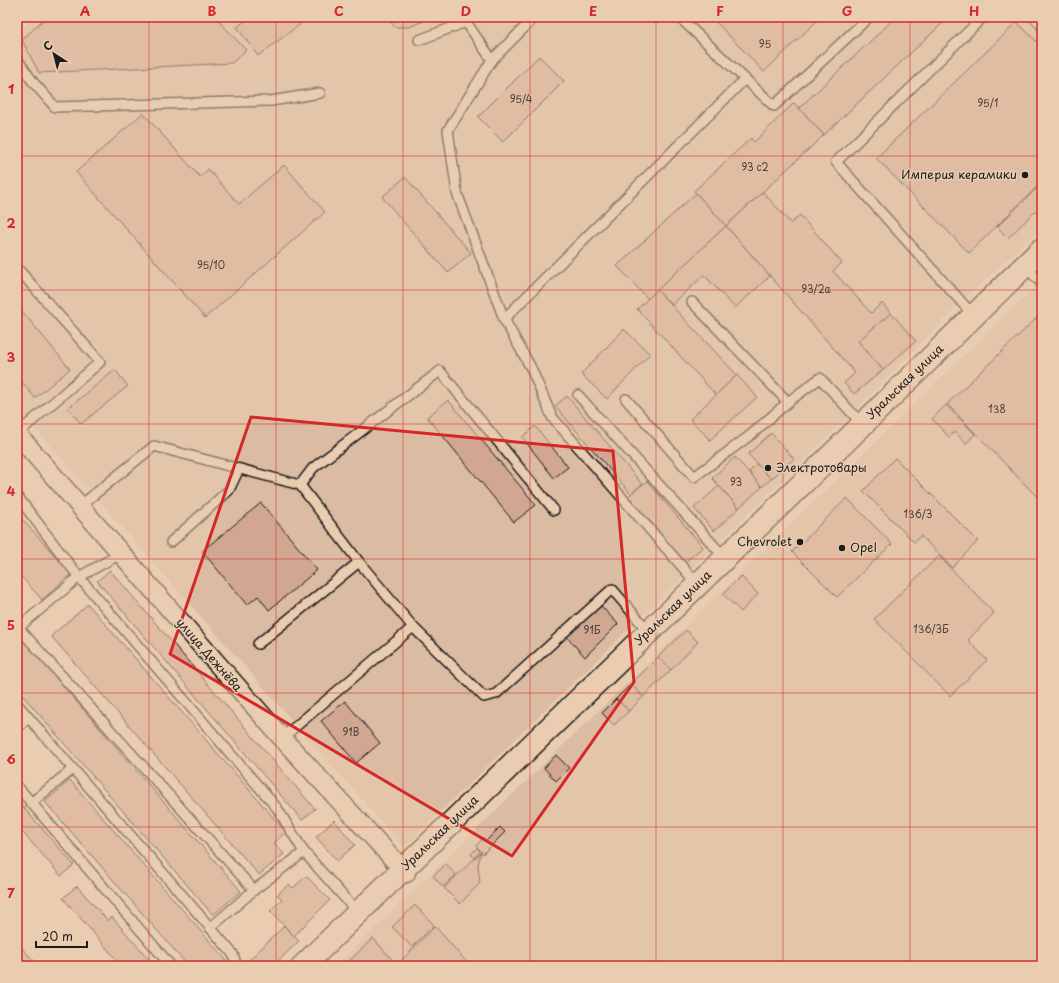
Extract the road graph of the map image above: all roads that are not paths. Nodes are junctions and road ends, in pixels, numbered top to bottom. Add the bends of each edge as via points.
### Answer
1 (536, 17) edge
2 (678, 17) edge
3 (869, 17) edge
4 (983, 17) edge
5 (1034, 17) edge
6 (469, 20) edge
7 (1042, 26) edge
8 (420, 40) dead end
9 (17, 59) edge
10 (492, 60) junction
11 (745, 79) junction
12 (320, 93) dead end
13 (1042, 249) edge
14 (17, 268) edge
15 (1034, 269) edge
16 (692, 302) dead end
17 (975, 318) junction
18 (504, 319) junction
19 (578, 395) dead end
20 (626, 399) dead end
21 (788, 402) junction
22 (865, 427) junction
23 (17, 434) edge
24 (239, 470) junction
25 (300, 485) junction
26 (17, 496) edge
27 (80, 506) junction
28 (554, 510) dead end
29 (171, 542) dead end
30 (120, 554) junction
31 (727, 560) junction
32 (358, 562) junction
33 (79, 577) junction
34 (699, 587) junction
35 (18, 627) edge
36 (413, 627) junction
37 (650, 634) junction
38 (258, 644) dead end
39 (17, 704) edge
40 (29, 718) junction
41 (17, 728) edge
42 (282, 738) junction
43 (73, 768) junction
44 (17, 786) edge
45 (30, 803) junction
46 (304, 852) junction
47 (404, 871) junction
48 (254, 890) junction
49 (358, 913) junction
50 (210, 928) junction
51 (171, 966) edge
52 (234, 966) edge
53 (303, 966) edge
54 (311, 966) edge

1 - 10 lane
2 - 11 lane
3 - 11 lane via 774,106
4 - 17 lane via 836,162
5 - 7 lane
6 - 8 lane
6 - 10 lane
9 - 12 lane via 55,107 272,101
10 - 18 lane via 448,130 457,193
11 - 18 lane
13 - 15 main road, Уральская улица
14 - 23 lane via 100,362
15 - 17 main road, Уральская улица
16 - 21 lane
17 - 22 main road, Уральская улица
18 - 34 lane via 531,368 552,417
19 - 31 lane
20 - 21 lane via 694,477 752,434
21 - 22 lane via 820,378
22 - 31 main road, Уральская улица
23 - 27 street, улица Дежнёва
24 - 25 lane
24 - 27 lane via 154,446
24 - 29 lane via 229,490
25 - 28 lane via 313,468 440,371
25 - 32 lane
26 - 33 lane
27 - 30 street, улица Дежнёва
30 - 33 lane
30 - 42 street, улица Дежнёва
31 - 34 main road, Уральская улица
32 - 36 lane
32 - 38 lane
33 - 35 lane
33 - 46 lane via 277,808
34 - 37 main road, Уральская улица
35 - 48 lane
36 - 37 lane via 484,697 496,694 612,589
36 - 42 lane
37 - 47 main road, Уральская улица
39 - 40 lane
40 - 41 lane
40 - 43 lane
42 - 47 street, улица Дежнёва
43 - 45 lane
43 - 50 lane
44 - 45 lane
45 - 51 lane
46 - 48 lane
46 - 49 lane
47 - 49 main road, Уральская улица
47 - 54 main road, Уральская улица
48 - 50 lane
49 - 53 main road, Уральская улица
50 - 52 lane via 233,954 236,964

